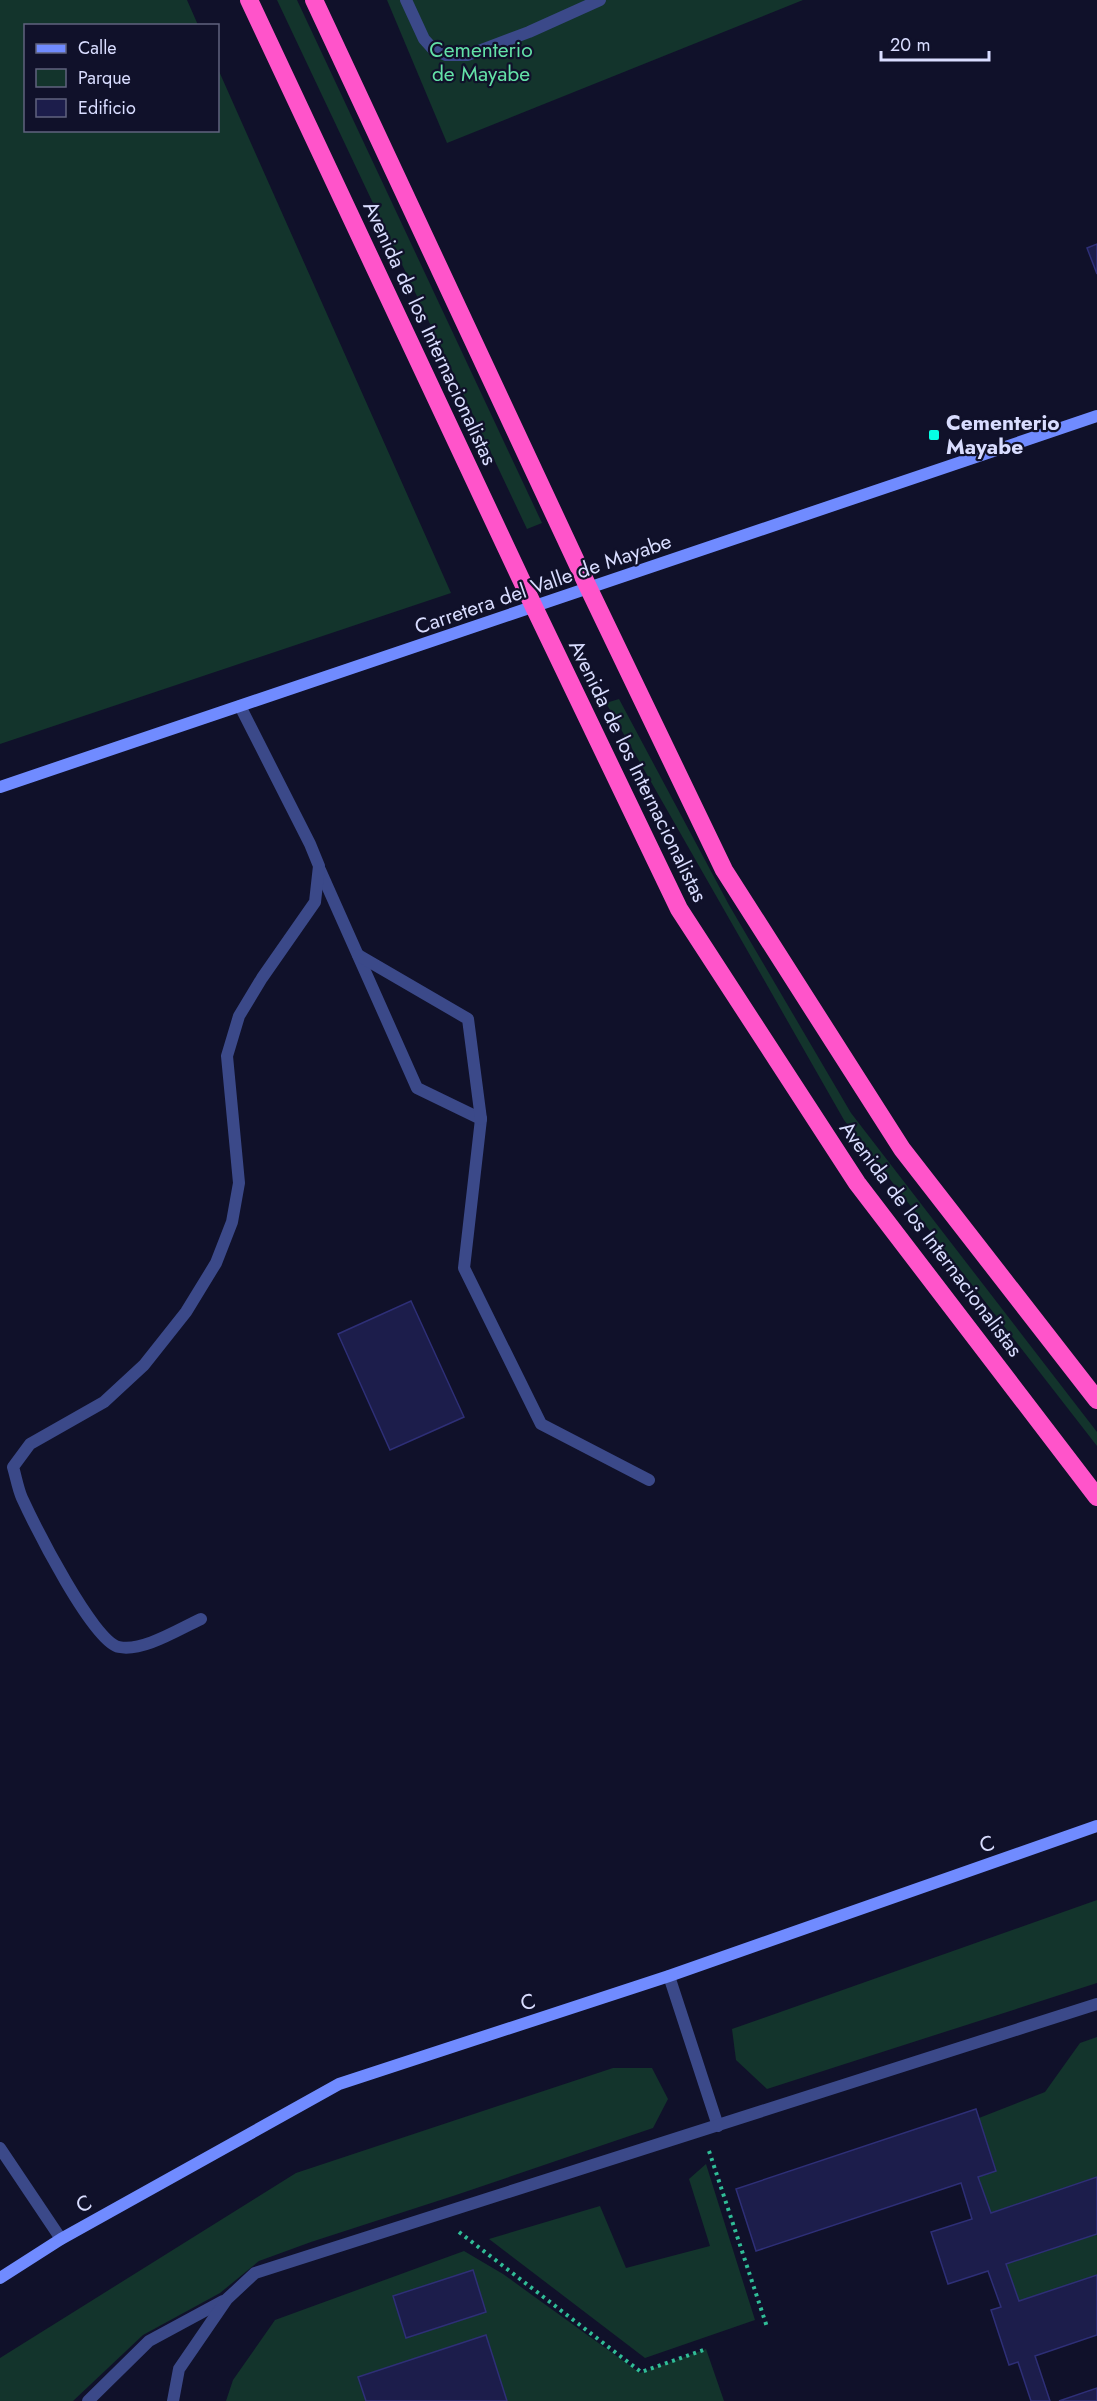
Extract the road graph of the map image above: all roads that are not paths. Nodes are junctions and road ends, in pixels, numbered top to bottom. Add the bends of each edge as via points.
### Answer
1 (249, 0) edge
2 (314, 0) edge
3 (406, 0) edge
4 (600, 0) edge
5 (1097, 416) edge
6 (589, 589) junction
7 (534, 607) junction
8 (240, 706) junction
9 (0, 787) edge
10 (319, 866) junction
11 (358, 955) junction
12 (481, 1119) junction
13 (1097, 1400) edge
14 (649, 1480) dead end
15 (1097, 1497) edge
16 (201, 1619) dead end
17 (1097, 1826) edge
18 (669, 1976) junction
19 (1097, 2004) edge
20 (718, 2126) junction
21 (0, 2148) edge
22 (62, 2239) junction
23 (0, 2278) edge
24 (227, 2299) junction
25 (88, 2401) edge
26 (173, 2401) edge

1 - 7 highway, Avenida de los Internacionalistas
2 - 6 highway, Avenida de los Internacionalistas
3 - 4 lane via 424,39 433,49 446,56 468,56
5 - 6 street, Carretera del Valle de Mayabe
6 - 7 street, Carretera del Valle de Mayabe
6 - 13 highway, Avenida de los Internacionalistas via 724,870 902,1149
7 - 8 street, Carretera del Valle de Mayabe
7 - 15 highway, Avenida de los Internacionalistas via 679,909 857,1184
8 - 9 street, Carretera del Valle de Mayabe
8 - 10 lane
10 - 11 lane
10 - 16 lane via 315,902 239,1016 227,1056 239,1183 232,1222 216,1263 186,1312 144,1365 105,1402 30,1444 13,1467 21,1497 84,1614 106,1640 117,1647 136,1648
11 - 12 lane via 417,1088
11 - 12 lane via 468,1019
12 - 14 lane via 464,1268 541,1424
17 - 18 street, C
18 - 20 lane
18 - 22 street, C via 339,2084
19 - 20 lane
20 - 24 lane via 255,2273
21 - 22 lane
22 - 23 street, C
24 - 25 lane via 149,2341
24 - 26 lane via 179,2369

